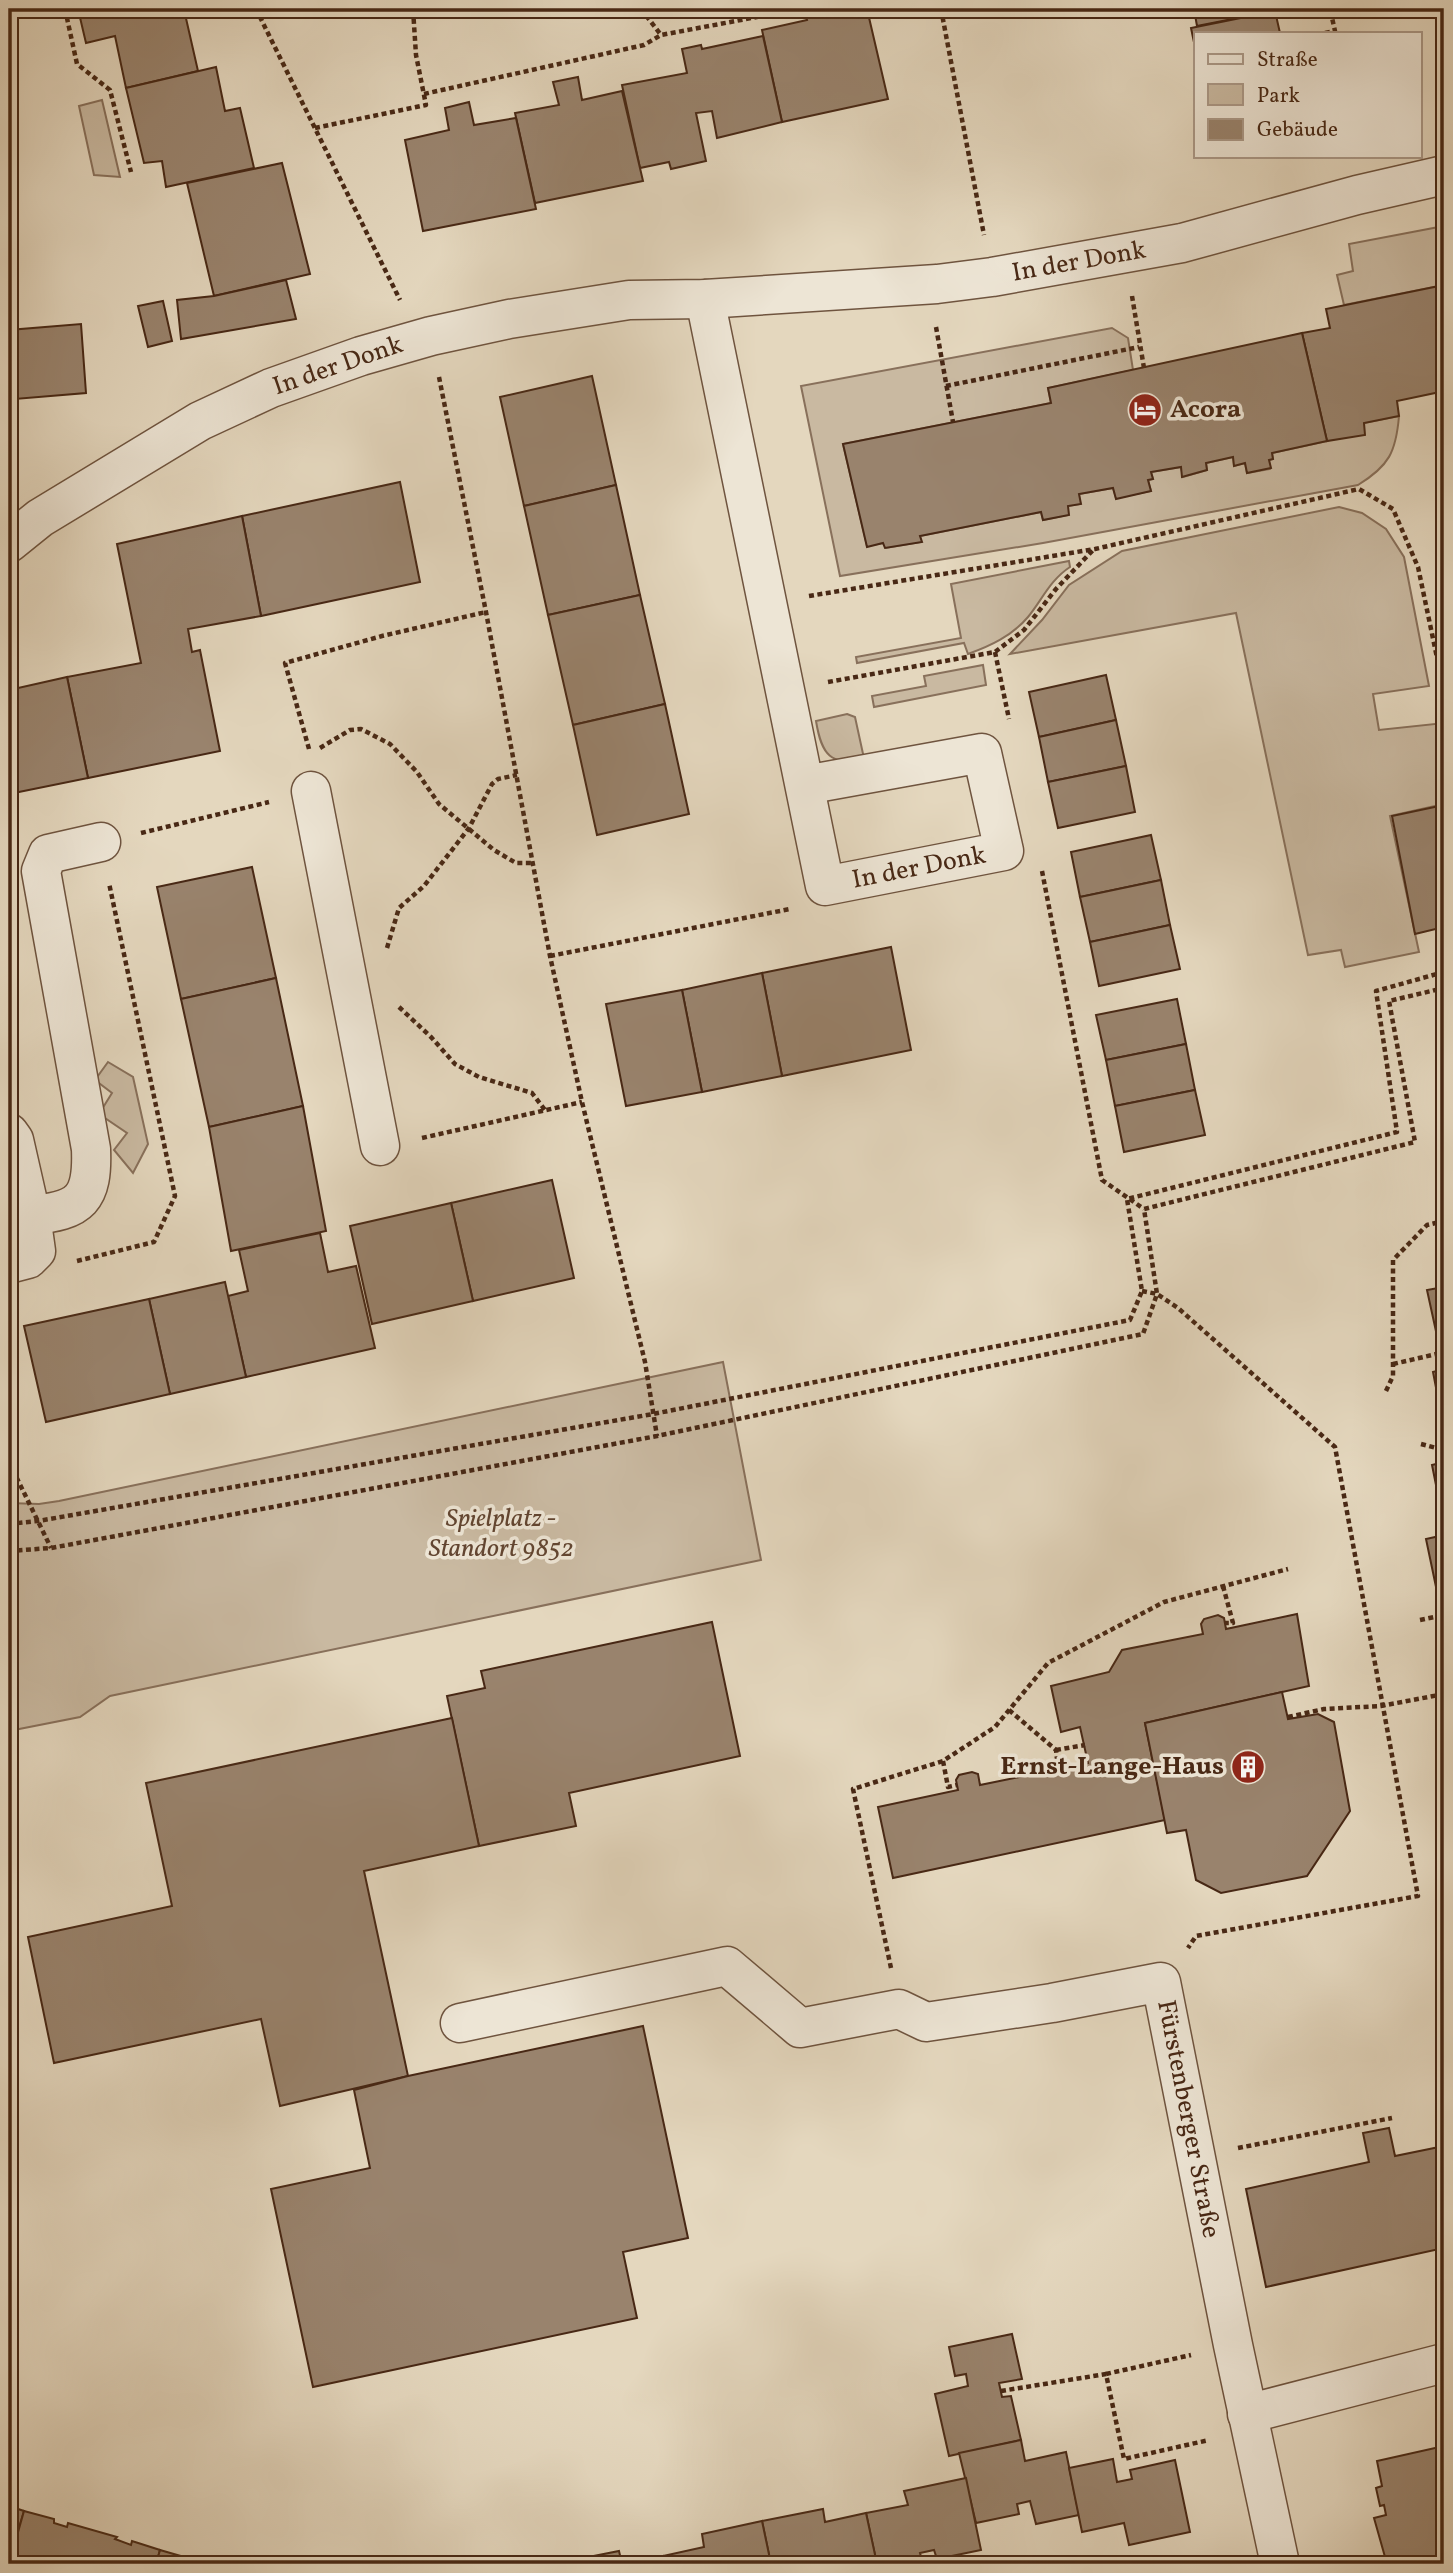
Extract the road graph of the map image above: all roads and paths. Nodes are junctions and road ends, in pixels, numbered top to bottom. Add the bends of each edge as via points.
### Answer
1 (65, 9) edge
2 (256, 9) edge
3 (413, 9) edge
4 (641, 9) edge
5 (786, 9) edge
6 (942, 9) edge
7 (1331, 9) edge
8 (773, 12) edge
9 (1330, 32) edge
10 (661, 35) junction
11 (424, 93) junction
12 (315, 128) junction
13 (131, 172) dead end
14 (1444, 175) edge
15 (1125, 254) junction
16 (992, 277) junction
17 (929, 284) junction
18 (705, 299) junction
19 (421, 339) junction
20 (1139, 347) junction
21 (1143, 368) dead end
22 (946, 386) junction
23 (953, 422) dead end
24 (9, 543) edge
25 (1095, 549) junction
26 (767, 602) junction
27 (486, 612) junction
28 (786, 690) junction
29 (1444, 691) edge
30 (517, 775) junction
31 (805, 785) junction
32 (311, 791) joint
33 (469, 828) junction
34 (101, 842) junction
35 (1004, 851) junction
36 (534, 863) junction
37 (825, 886) junction
38 (550, 956) junction
39 (384, 959) dead end
40 (1444, 972) edge
41 (1444, 988) edge
42 (396, 1000) dead end
43 (582, 1102) junction
44 (545, 1110) junction
45 (9, 1133) edge
46 (380, 1146) joint
47 (1127, 1199) junction
48 (1144, 1209) junction
49 (31, 1215) junction
50 (1444, 1221) edge
51 (107, 1254) dead end
52 (9, 1264) edge
53 (1142, 1291) junction
54 (1157, 1294) junction
55 (1441, 1353) dead end
56 (1393, 1364) junction
57 (1386, 1391) dead end
58 (653, 1414) junction
59 (657, 1436) junction
60 (1421, 1444) dead end
61 (1444, 1450) edge
62 (9, 1462) edge
63 (38, 1521) junction
64 (9, 1524) edge
65 (51, 1548) junction
66 (9, 1551) edge
67 (1287, 1569) dead end
68 (1223, 1586) junction
69 (1444, 1615) edge
70 (1420, 1620) dead end
71 (1225, 1623) dead end
72 (1444, 1694) edge
73 (1381, 1706) junction
74 (1009, 1710) junction
75 (1288, 1717) dead end
76 (1085, 1745) dead end
77 (1056, 1750) junction
78 (943, 1761) junction
79 (1058, 1769) dead end
80 (957, 1785) dead end
81 (1161, 1982) junction
82 (899, 2009) junction
83 (460, 2023) dead end
84 (1392, 2118) dead end
85 (1195, 2157) junction
86 (1233, 2346) junction
87 (1444, 2363) edge
88 (1106, 2374) junction
89 (1001, 2391) dead end
90 (1249, 2422) junction
91 (1280, 2564) edge

1 - 13 path via 77,64 110,90
2 - 12 path
3 - 11 path
4 - 10 path
5 - 8 path
6 - 16 path
7 - 9 path via 1335,31
8 - 10 path
10 - 11 path via 644,46
11 - 12 path via 426,105
12 - 19 path
14 - 15 street, In der Donk
15 - 16 street, In der Donk
15 - 20 path
16 - 17 street, In der Donk
17 - 18 street, In der Donk
17 - 22 path
18 - 19 street, In der Donk via 629,300
18 - 26 street, In der Donk
19 - 24 street, In der Donk via 271,388 200,421 40,518
19 - 27 path
20 - 21 path
20 - 22 path
22 - 23 path
25 - 26 path
25 - 28 path via 1024,630 995,652
25 - 29 path via 1359,489 1393,509 1418,567
26 - 28 street, In der Donk
27 - 30 path
27 - 33 path via 285,663 311,755 332,739 361,729 390,744 439,804
28 - 31 street, In der Donk
30 - 33 path via 492,784
30 - 36 path
31 - 35 street, In der Donk via 982,753
31 - 37 street, In der Donk
32 - 34 path
32 - 46 street
33 - 36 path via 516,863
33 - 39 path via 424,886 399,908
34 - 49 street via 48,854 41,871 92,1169 90,1186 76,1205
34 - 51 path via 175,1196 154,1242
35 - 37 street, In der Donk
35 - 47 path via 1041,866 1102,1180
36 - 38 path
37 - 38 path via 802,907
38 - 43 path
40 - 47 path via 1376,991 1397,1132
41 - 48 path via 1389,1000 1415,1142
42 - 44 path via 400,1010 455,1064 479,1077 532,1093
43 - 44 path
43 - 58 path via 645,1362
44 - 46 path
45 - 49 street
47 - 48 path
47 - 53 path
48 - 54 path
49 - 52 street via 36,1251 28,1259
50 - 56 path via 1427,1225 1393,1260
53 - 54 path
53 - 58 path via 1130,1320
54 - 59 path via 1143,1334
54 - 73 path via 1335,1447
55 - 56 path
56 - 57 path
58 - 59 path
58 - 63 path
59 - 65 path
60 - 61 path
62 - 63 path
63 - 64 path
63 - 65 path
65 - 66 path
67 - 68 path
68 - 71 path via 1233,1623
68 - 74 path via 1164,1602 1048,1663
69 - 70 path
72 - 73 path
73 - 75 path via 1324,1709
73 - 81 path via 1418,1896 1196,1936
74 - 77 path
74 - 78 path via 995,1727
76 - 77 path
77 - 79 path
78 - 80 path via 948,1787
78 - 82 path via 853,1788
81 - 82 street, Fürstenberger Straße via 926,2022
81 - 85 street, Fürstenberger Straße
82 - 83 street via 800,2028 727,1966
84 - 85 path
85 - 86 street, Fürstenberger Straße
86 - 88 path
86 - 90 street, Fürstenberger Straße
87 - 90 street
88 - 89 path
88 - 90 path via 1124,2459
90 - 91 street, Fürstenberger Straße

